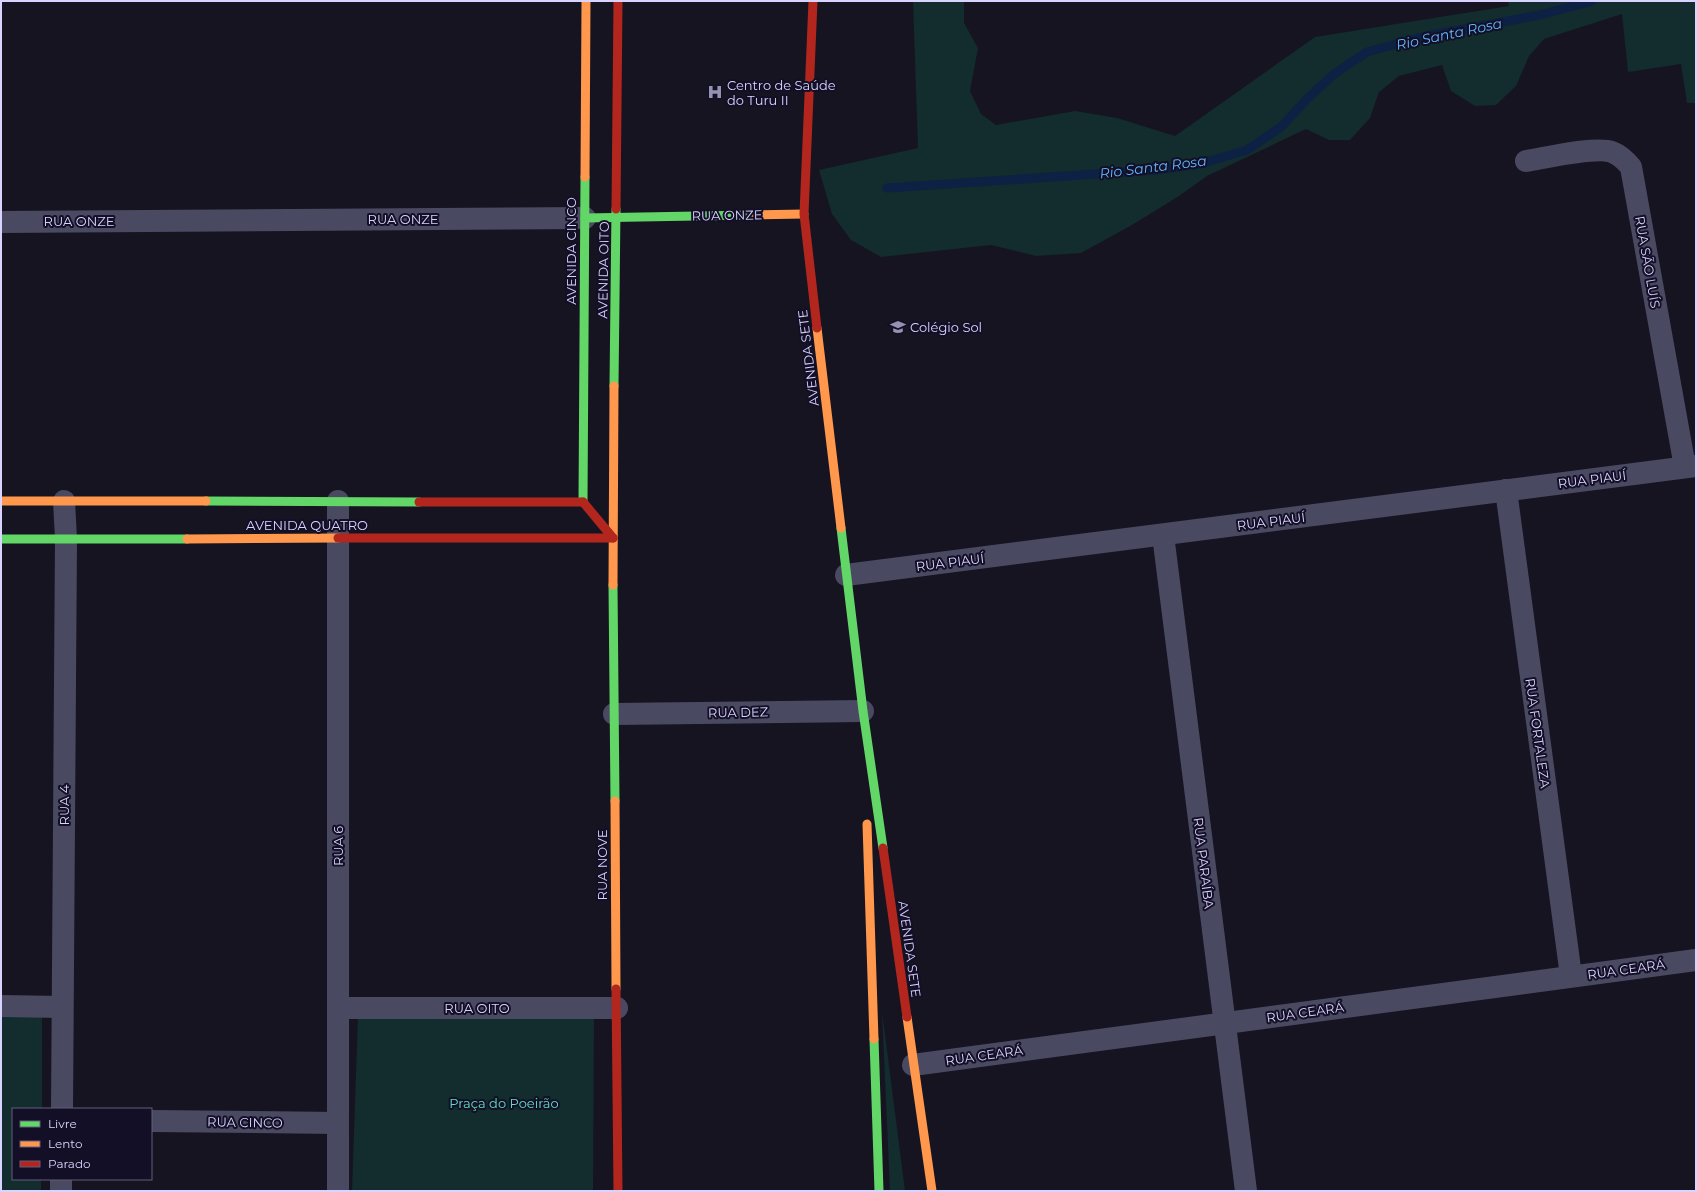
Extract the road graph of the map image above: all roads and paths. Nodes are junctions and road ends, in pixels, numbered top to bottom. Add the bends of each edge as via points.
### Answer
1 (586, 1) edge
2 (618, 1) edge
3 (813, 1) edge
4 (1526, 161) dead end
5 (804, 214) junction
6 (617, 217) junction
7 (585, 218) junction
8 (1, 222) edge
9 (1691, 467) edge
10 (1506, 490) junction
11 (1, 501) edge
12 (64, 501) junction
13 (338, 501) junction
14 (582, 502) junction
15 (1163, 535) junction
16 (338, 538) junction
17 (613, 538) junction
18 (1, 539) edge
19 (66, 539) junction
20 (846, 576) junction
21 (863, 711) junction
22 (614, 714) junction
23 (866, 798) dead end
24 (866, 813) dead end
25 (1696, 960) edge
26 (1570, 976) junction
27 (1, 1006) edge
28 (62, 1007) junction
29 (338, 1008) junction
30 (617, 1008) junction
31 (1224, 1023) junction
32 (913, 1065) junction
33 (62, 1108) edge
34 (152, 1121) edge
35 (338, 1123) junction
36 (61, 1180) edge
37 (61, 1191) edge
38 (338, 1191) edge
39 (618, 1191) edge
40 (879, 1191) edge
41 (932, 1191) edge
42 (1246, 1191) edge

1 - 7 street, AVENIDA CINCO
2 - 6 street, AVENIDA OITO
3 - 5 street, AVENIDA SETE
4 - 9 street, RUA SÃO LUÍS via 1594,150 1612,152 1631,167
5 - 6 street, RUA ONZE
5 - 20 street, AVENIDA SETE
6 - 7 street, RUA ONZE
6 - 17 street, AVENIDA OITO
7 - 8 street, RUA ONZE
7 - 14 street, AVENIDA CINCO
9 - 10 street, RUA PIAUÍ
10 - 15 street, RUA PIAUÍ
10 - 26 street, RUA FORTALEZA
11 - 12 street, AVENIDA QUATRO
12 - 13 street, AVENIDA QUATRO
12 - 19 street, RUA 4
13 - 14 street, AVENIDA QUATRO
13 - 16 street, RUA 6
14 - 17 street
15 - 20 street, RUA PIAUÍ
15 - 31 street, RUA PARAÍBA
16 - 17 street, AVENIDA QUATRO
16 - 19 street, AVENIDA QUATRO
16 - 29 street, RUA 6
17 - 22 street, RUA NOVE
18 - 19 street, AVENIDA QUATRO
19 - 28 street, RUA 4
20 - 21 street, AVENIDA SETE
21 - 22 street, RUA DEZ
21 - 23 street, AVENIDA SETE
21 - 32 street, AVENIDA SETE
22 - 30 street, RUA NOVE
24 - 40 street
25 - 26 street, RUA CEARÁ
26 - 31 street, RUA CEARÁ
27 - 28 street
28 - 33 street, RUA 4
29 - 30 street, RUA OITO
29 - 35 street, RUA 6
30 - 39 street, RUA NOVE
31 - 32 street, RUA CEARÁ
31 - 42 street, RUA PARAÍBA
32 - 41 street, AVENIDA SETE
34 - 35 street, RUA CINCO
35 - 38 street, RUA 6
36 - 37 street

